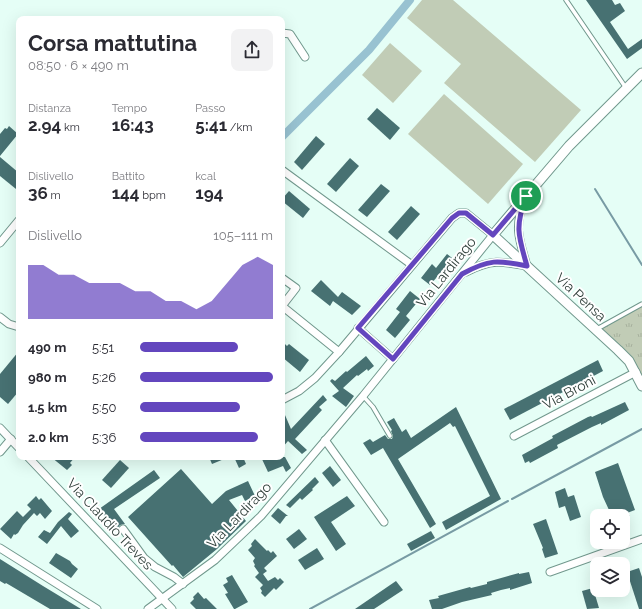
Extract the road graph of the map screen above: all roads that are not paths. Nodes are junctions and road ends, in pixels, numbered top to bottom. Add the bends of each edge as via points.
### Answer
1 (566, 0) edge
2 (285, 33) edge
3 (305, 58) dead end
4 (642, 73) edge
5 (626, 88) junction
6 (285, 172) edge
7 (526, 196) junction
8 (16, 224) edge
9 (493, 235) junction
10 (0, 243) edge
11 (412, 265) junction
12 (527, 266) junction
13 (462, 274) junction
14 (285, 280) edge
15 (285, 302) edge
16 (642, 304) edge
17 (285, 308) edge
18 (0, 317) edge
19 (16, 326) edge
20 (358, 328) junction
21 (596, 330) junction
22 (339, 352) junction
23 (393, 359) junction
24 (636, 372) junction
25 (642, 386) edge
26 (363, 396) junction
27 (285, 398) edge
28 (0, 428) edge
29 (390, 436) dead end
30 (514, 436) dead end
31 (11, 439) junction
32 (325, 440) junction
33 (16, 445) edge
34 (0, 452) edge
35 (31, 460) edge
36 (384, 522) dead end
37 (123, 529) dead end
38 (642, 539) edge
39 (0, 548) edge
40 (550, 572) dead end
41 (183, 584) junction
42 (162, 599) junction
43 (97, 609) edge
44 (148, 609) edge
45 (172, 609) edge

1 - 5 lane
2 - 3 street via 290,34
4 - 5 street, Via Lardirago
5 - 7 street, Via Lardirago via 569,146
6 - 11 street
7 - 9 street, Via Lardirago
7 - 12 street via 518,222 518,237
8 - 10 street
9 - 11 street via 466,213 459,213
9 - 12 street, Via Pensa
9 - 13 street, Via Lardirago
11 - 20 street
12 - 13 street via 504,261 490,262
12 - 21 street, Via Pensa
13 - 23 street, Via Lardirago
14 - 15 street via 296,288
16 - 21 lane
17 - 22 street
18 - 19 street
20 - 22 street
20 - 23 street
21 - 24 street, Via Pensa via 629,361
22 - 27 street via 315,378
23 - 26 street, Via Lardirago
24 - 25 street, Via Pensa
24 - 30 street, Via Broni
26 - 29 lane
26 - 32 street, Via Lardirago
28 - 31 street
31 - 33 street
31 - 34 street
32 - 36 street
32 - 41 street, Via Lardirago via 261,516 214,560
35 - 42 street, Via Claudio Treves
37 - 41 street via 144,558
38 - 40 street
39 - 43 street
41 - 42 street, Via Lardirago
42 - 44 street, Via Lardirago
42 - 45 street, Via Claudio Treves

